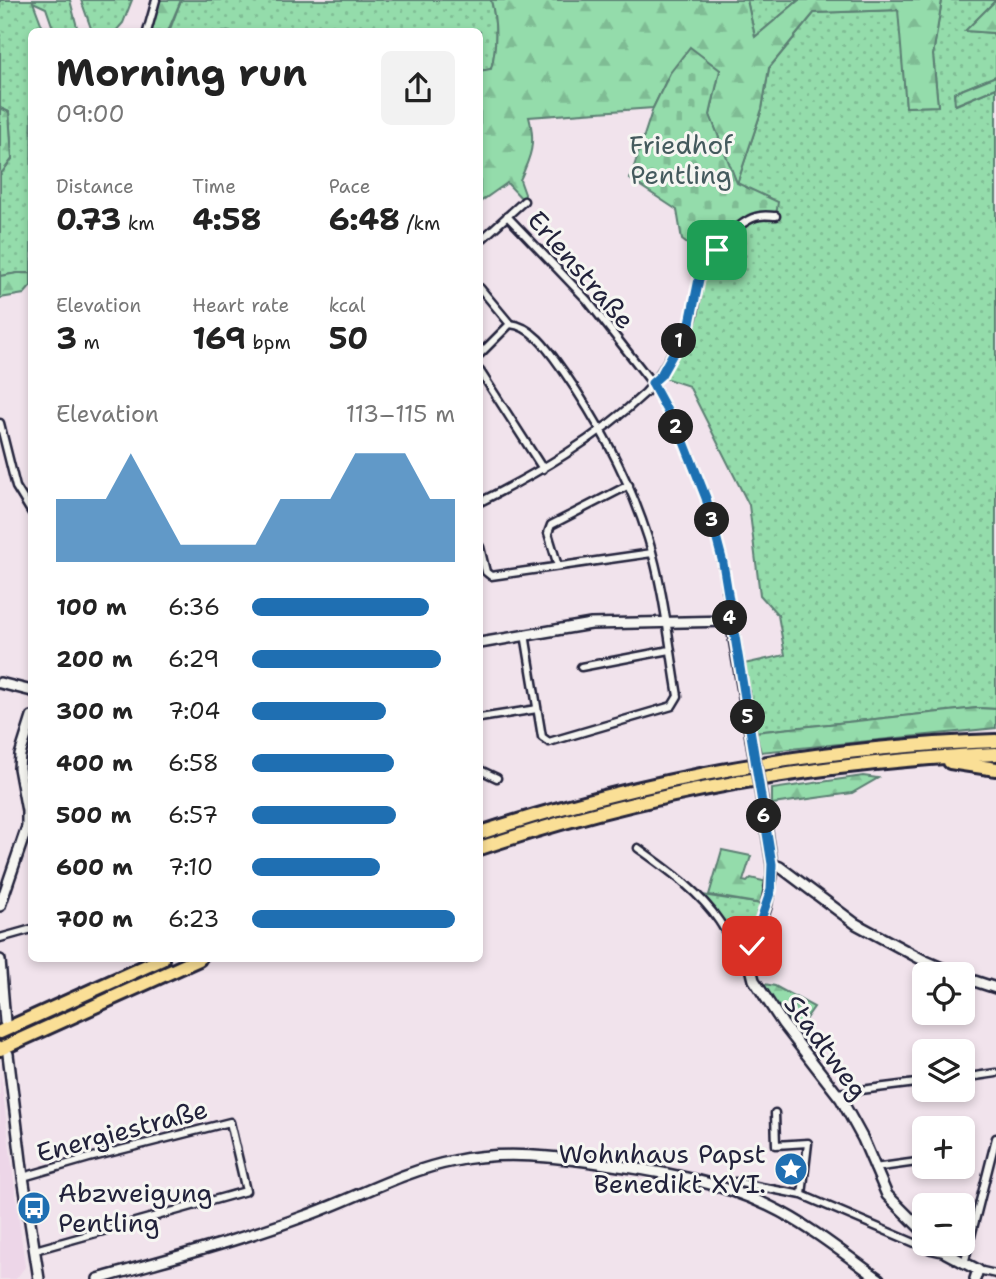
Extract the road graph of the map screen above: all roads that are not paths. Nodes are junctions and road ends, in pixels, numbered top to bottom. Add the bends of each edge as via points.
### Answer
1 (156, 0) edge
2 (148, 28) edge
3 (524, 201) dead end
4 (508, 216) junction
5 (776, 216) dead end
6 (483, 238) edge
7 (483, 292) edge
8 (510, 324) junction
9 (483, 351) edge
10 (483, 376) edge
11 (652, 383) junction
12 (0, 423) edge
13 (601, 429) junction
14 (543, 469) junction
15 (629, 485) junction
16 (483, 500) edge
17 (28, 506) edge
18 (652, 554) junction
19 (483, 560) edge
20 (558, 566) junction
21 (731, 621) junction
22 (667, 622) junction
23 (525, 634) junction
24 (483, 642) edge
25 (670, 650) junction
26 (581, 667) dead end
27 (0, 683) edge
28 (28, 690) edge
29 (537, 709) junction
30 (483, 718) edge
31 (28, 730) edge
32 (996, 741) edge
33 (996, 754) edge
34 (912, 759) junction
35 (996, 769) edge
36 (483, 771) edge
37 (497, 778) dead end
38 (28, 807) edge
39 (28, 817) edge
40 (483, 832) edge
41 (483, 847) edge
42 (638, 848) dead end
43 (772, 864) junction
44 (0, 906) edge
45 (28, 930) edge
46 (0, 938) edge
47 (751, 956) junction
48 (0, 960) edge
49 (155, 962) edge
50 (193, 962) edge
51 (928, 962) edge
52 (975, 981) edge
53 (1, 988) edge
54 (996, 988) edge
55 (3, 1027) edge
56 (4, 1052) edge
57 (996, 1073) edge
58 (975, 1076) edge
59 (912, 1084) edge
60 (836, 1093) junction
61 (775, 1113) dead end
62 (996, 1138) edge
63 (912, 1163) edge
64 (874, 1168) junction
65 (23, 1177) junction
66 (735, 1182) dead end
67 (802, 1195) junction
68 (912, 1220) edge
69 (912, 1242) edge
70 (35, 1250) junction
71 (951, 1256) edge
72 (964, 1264) junction
73 (996, 1274) edge
74 (977, 1275) edge
75 (39, 1279) edge
76 (98, 1279) edge
77 (879, 1279) edge

1 - 2 street
3 - 4 street
4 - 6 street
4 - 11 street, Erlenstraße via 587,300
5 - 11 street via 750,220 720,246 699,279 690,323
7 - 8 street
8 - 9 street
8 - 13 street via 534,335
10 - 14 street
11 - 13 street
11 - 21 street, Erlenstraße via 684,442 706,498 723,563
12 - 17 street via 16,487
13 - 14 street
13 - 15 street
14 - 16 street
15 - 18 street
15 - 20 street via 551,525 548,533
18 - 20 street
18 - 22 street
19 - 20 street via 491,576
21 - 22 street
21 - 43 street, Stadtweg, bridge
22 - 23 street via 591,624
22 - 25 street
23 - 24 street
23 - 29 street
25 - 26 street
25 - 29 street via 678,696 672,706 549,742 542,737
27 - 28 street
29 - 30 street
31 - 38 street via 19,768
32 - 40 highway via 892,747 727,770 573,804
33 - 34 highway
34 - 35 highway
34 - 41 highway via 748,780 664,797
36 - 37 street
39 - 44 street
42 - 47 street via 699,897 739,952
43 - 47 street, Stadtweg via 771,890
43 - 51 street via 856,924
45 - 46 street
47 - 60 street, Stadtweg via 754,980 761,992
48 - 53 street
49 - 55 highway
50 - 56 highway
52 - 54 street
53 - 55 street
56 - 65 street
57 - 58 street
59 - 60 street
60 - 64 street, Stadtweg
61 - 67 street via 776,1145 808,1143
62 - 72 street
63 - 64 street
64 - 68 street, Stadtweg via 887,1195
65 - 70 street
65 - 70 street, Energiestraße via 230,1122 246,1191
66 - 67 street
67 - 69 street
70 - 75 street
71 - 72 street
72 - 74 street
73 - 74 street
76 - 77 street via 302,1218 425,1168 454,1160 521,1156 656,1171 739,1193 814,1232

